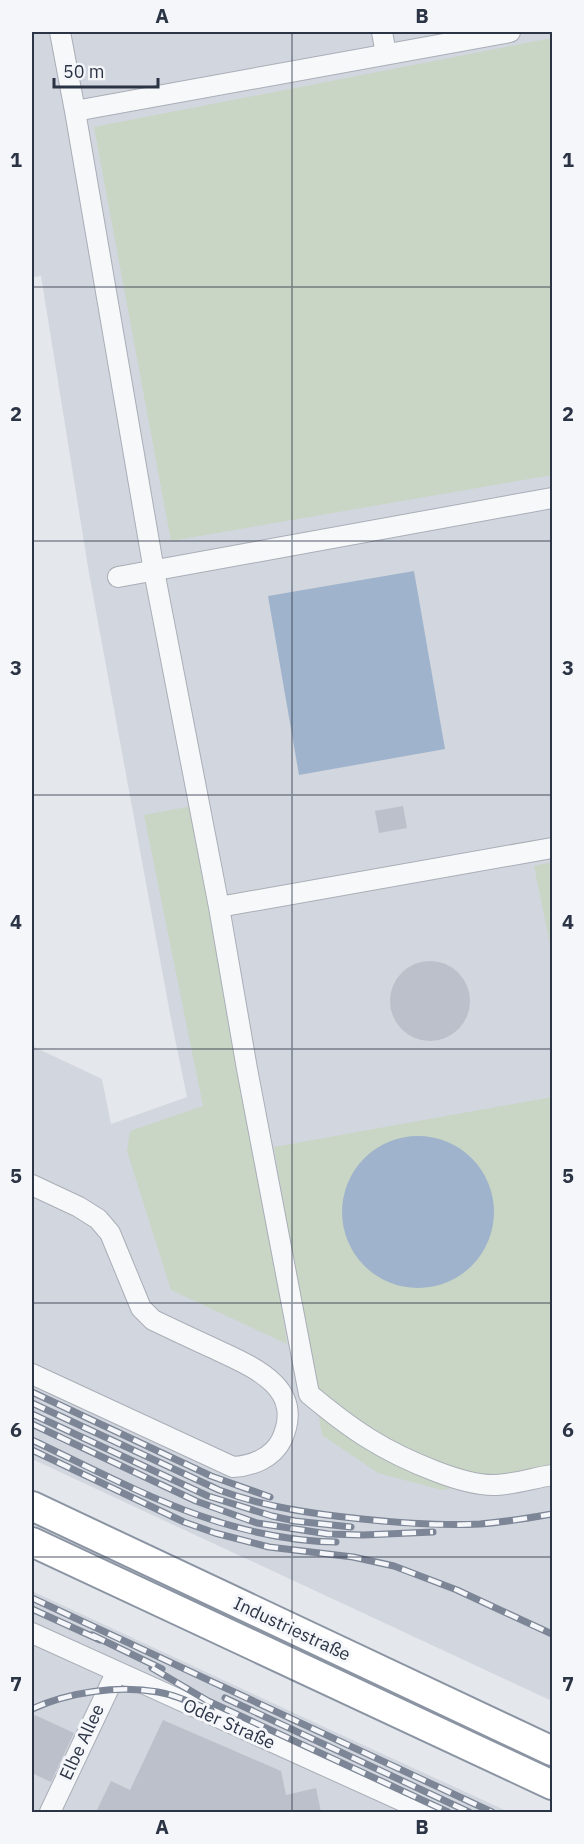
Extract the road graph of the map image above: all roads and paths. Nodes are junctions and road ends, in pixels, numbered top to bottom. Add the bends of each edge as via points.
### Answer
1 (60, 32) edge
2 (382, 32) edge
3 (510, 32) edge
4 (386, 54) junction
5 (75, 111) junction
6 (552, 498) edge
7 (154, 571) junction
8 (118, 577) dead end
9 (552, 848) edge
10 (219, 906) junction
11 (32, 1185) edge
12 (32, 1374) edge
13 (552, 1475) edge
14 (32, 1506) edge
15 (32, 1542) edge
16 (32, 1633) edge
17 (116, 1673) junction
18 (552, 1751) edge
19 (552, 1785) edge
20 (50, 1812) edge
21 (427, 1812) edge

1 - 5 lane
2 - 4 lane
3 - 4 lane
4 - 5 lane
5 - 7 lane
6 - 7 lane
7 - 8 lane
7 - 10 lane
9 - 10 lane
10 - 13 lane via 309,1394 372,1442 451,1478 496,1485
11 - 12 lane via 98,1219 110,1233 141,1308 153,1320 258,1369 274,1382 283,1395 287,1424 274,1452 258,1462 233,1467
14 - 18 highway, Industriestraße
15 - 19 highway, Industriestraße
16 - 17 lane, Oder Straße
17 - 20 lane, Elbe Allee
17 - 21 lane, Oder Straße

